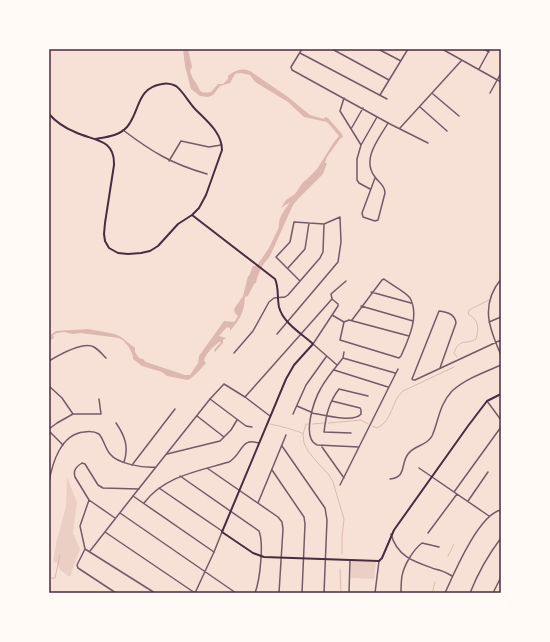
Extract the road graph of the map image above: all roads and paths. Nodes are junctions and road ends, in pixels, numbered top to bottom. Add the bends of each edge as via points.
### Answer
1 (302, 49) edge
2 (332, 49) edge
3 (378, 49) edge
4 (408, 49) edge
5 (442, 49) edge
6 (484, 49) edge
7 (490, 49) edge
8 (489, 52) junction
9 (300, 53) junction
10 (462, 60) junction
11 (401, 61) junction
12 (479, 69) junction
13 (501, 73) edge
14 (389, 80) junction
15 (498, 80) junction
16 (501, 82) edge
17 (433, 93) junction
18 (490, 93) dead end
19 (380, 95) junction
20 (344, 98) junction
21 (387, 100) dead end
22 (420, 107) junction
23 (363, 108) junction
24 (49, 114) edge
25 (459, 116) dead end
26 (377, 117) junction
27 (388, 123) junction
28 (400, 128) junction
29 (351, 129) junction
30 (123, 130) junction
31 (446, 132) dead end
32 (96, 139) junction
33 (428, 143) dead end
34 (222, 144) junction
35 (361, 145) junction
36 (169, 161) junction
37 (207, 174) dead end
38 (375, 178) junction
39 (370, 189) junction
40 (192, 215) junction
41 (309, 223) junction
42 (324, 224) junction
43 (288, 268) junction
44 (501, 279) edge
45 (300, 281) junction
46 (346, 281) dead end
47 (372, 292) junction
48 (278, 298) junction
49 (332, 299) junction
50 (411, 303) junction
51 (361, 306) junction
52 (332, 315) junction
53 (501, 317) edge
54 (352, 320) junction
55 (287, 321) junction
56 (413, 321) junction
57 (344, 322) junction
58 (489, 322) junction
59 (301, 333) junction
60 (277, 334) dead end
61 (409, 336) junction
62 (501, 340) edge
63 (496, 343) junction
64 (313, 344) junction
65 (344, 352) dead end
66 (234, 353) dead end
67 (501, 355) edge
68 (327, 356) junction
69 (106, 358) dead end
70 (343, 358) junction
71 (49, 361) edge
72 (337, 365) junction
73 (501, 365) edge
74 (440, 368) junction
75 (398, 369) dead end
76 (334, 370) junction
77 (395, 373) junction
78 (49, 386) edge
79 (388, 387) junction
80 (501, 394) edge
81 (368, 396) dead end
82 (245, 397) junction
83 (99, 399) dead end
84 (210, 399) junction
85 (332, 400) junction
86 (487, 401) junction
87 (296, 406) junction
88 (175, 409) dead end
89 (311, 413) junction
90 (74, 414) junction
91 (293, 414) dead end
92 (326, 415) junction
93 (197, 416) junction
94 (270, 416) junction
95 (237, 420) junction
96 (501, 420) edge
97 (116, 423) dead end
98 (252, 427) dead end
99 (501, 427) edge
100 (49, 430) edge
101 (351, 433) dead end
102 (286, 435) dead end
103 (225, 437) junction
104 (259, 443) junction
105 (63, 445) junction
106 (282, 446) junction
107 (322, 447) junction
108 (359, 447) junction
109 (167, 454) junction
110 (124, 462) junction
111 (132, 465) junction
112 (156, 467) junction
113 (207, 468) junction
114 (419, 468) dead end
115 (272, 470) junction
116 (488, 472) dead end
117 (180, 476) junction
118 (432, 476) junction
119 (344, 478) junction
120 (390, 479) dead end
121 (49, 483) edge
122 (340, 485) dead end
123 (159, 488) junction
124 (139, 489) junction
125 (239, 490) junction
126 (454, 492) junction
127 (456, 494) junction
128 (133, 496) junction
129 (89, 500) junction
130 (468, 501) junction
131 (258, 503) junction
132 (143, 504) junction
133 (501, 510) edge
134 (230, 511) junction
135 (120, 513) junction
136 (489, 516) junction
137 (116, 518) junction
138 (49, 523) edge
139 (105, 532) junction
140 (222, 532) junction
141 (428, 533) dead end
142 (391, 534) junction
143 (49, 535) edge
144 (501, 538) edge
145 (439, 547) dead end
146 (85, 549) junction
147 (90, 551) junction
148 (214, 552) junction
149 (261, 556) junction
150 (281, 557) junction
151 (304, 558) junction
152 (325, 559) junction
153 (409, 559) junction
154 (350, 560) junction
155 (378, 561) junction
156 (205, 572) junction
157 (453, 576) junction
158 (501, 577) edge
159 (116, 593) edge
160 (155, 593) edge
161 (195, 593) edge
162 (236, 593) edge
163 (255, 593) edge
164 (279, 593) edge
165 (302, 593) edge
166 (324, 593) edge
167 (349, 593) edge
168 (375, 593) edge
169 (401, 593) edge
170 (445, 593) edge
171 (470, 593) edge
172 (492, 593) edge

1 - 9 street
2 - 14 street
3 - 11 street
4 - 11 street
5 - 10 street
6 - 8 street
7 - 8 street
8 - 12 street
9 - 19 street
9 - 20 street via 291,69
10 - 12 street
10 - 17 street
11 - 14 street
12 - 15 street
13 - 15 street
14 - 19 street
15 - 16 street
15 - 18 street
17 - 22 street
17 - 25 street
19 - 21 street
20 - 23 street
20 - 29 street via 340,111
22 - 28 street
22 - 31 street
23 - 26 street
23 - 29 street
24 - 32 main road via 69,130
26 - 27 street
26 - 35 street
27 - 28 street
27 - 38 street via 370,157 369,167
28 - 33 street
29 - 35 street
30 - 32 main road
30 - 34 main road via 130,122 144,93 158,85 169,84 178,87 209,122
30 - 36 street
32 - 40 main road via 110,147 114,160 104,229 105,241 111,250 124,254 150,251 178,224
34 - 36 street via 209,147 181,141
34 - 40 main road via 206,195
35 - 39 street via 357,159 357,180
36 - 37 street
38 - 39 street
38 - 39 street via 383,185 385,192 377,221 362,215
40 - 48 main road via 276,281
41 - 42 street
41 - 43 street via 305,248
41 - 43 street via 294,222 290,242 276,256 276,259
42 - 45 street via 322,255
42 - 55 street via 341,218 338,262
43 - 45 street
44 - 58 street via 488,304
45 - 48 street via 288,295
46 - 49 street via 331,294
47 - 50 street
47 - 50 street via 384,279 408,296
47 - 51 street
48 - 55 main road via 280,309
48 - 66 street via 269,302 253,331
49 - 52 street via 338,305
49 - 59 street
50 - 56 street
51 - 54 street
51 - 56 street
52 - 57 street
52 - 64 street
53 - 58 street
54 - 57 street
54 - 61 street
55 - 59 main road
55 - 60 street
56 - 61 street
57 - 61 street via 340,341 399,358
58 - 63 street
59 - 64 main road
59 - 82 street
62 - 63 street
63 - 67 street
63 - 74 street
64 - 68 street
64 - 94 main road via 291,370
65 - 70 street
68 - 72 street
68 - 87 street via 306,385
69 - 71 street via 94,347 84,345
70 - 72 street
70 - 77 street
72 - 76 street
73 - 120 street via 453,390 438,413 431,437 425,444 409,452 404,460 401,475
74 - 74 street via 456,320 452,315 439,311 412,379 415,380
75 - 77 street
76 - 79 street
76 - 89 street via 320,390
77 - 79 street
78 - 90 street
79 - 108 street
80 - 86 main road
81 - 85 street via 339,389
82 - 84 street via 225,384
82 - 94 street
83 - 90 street via 100,415
84 - 93 street
84 - 95 street
85 - 92 street
85 - 92 street via 360,408 361,412 358,417 349,418
86 - 96 street
86 - 118 main road
87 - 89 street
87 - 91 street
88 - 111 street
89 - 92 street
89 - 107 street via 310,438 314,444
90 - 100 street via 57,422
92 - 101 street via 324,432
93 - 103 street
93 - 109 street
94 - 104 main road
95 - 98 street
95 - 103 street
97 - 110 street via 127,448
99 - 126 street
100 - 105 street
102 - 106 street
103 - 109 street via 220,441
104 - 113 street via 247,442 232,460
104 - 125 main road
105 - 110 street via 75,434 95,432 102,436 111,456
105 - 121 street via 55,460
106 - 115 street
106 - 152 street via 325,508
107 - 108 street
107 - 119 street
108 - 119 street
109 - 112 street
110 - 111 street
111 - 112 street
112 - 124 street
113 - 117 street
113 - 125 street
114 - 118 street
115 - 131 street
115 - 151 street via 304,517
116 - 130 street
117 - 123 street
117 - 134 street
118 - 126 street
118 - 142 main road
119 - 122 street
123 - 132 street
123 - 140 street
124 - 128 street
124 - 129 street via 103,488 82,463 74,473
125 - 131 street
125 - 134 main road
126 - 127 street
127 - 130 street
127 - 141 street
128 - 132 street
128 - 135 street
129 - 137 street
129 - 146 street via 80,526
130 - 136 street
131 - 150 street via 282,522
132 - 148 street
133 - 136 street
134 - 140 main road
134 - 149 street via 259,531
135 - 137 street
135 - 156 street
136 - 157 street via 468,544
137 - 139 street
138 - 143 street
139 - 147 street
139 - 161 street
140 - 148 street
140 - 149 main road
142 - 153 street via 398,549
142 - 155 main road via 382,558
144 - 171 street via 479,572
145 - 153 street via 421,543
146 - 147 street
146 - 159 street via 78,568
147 - 160 street
148 - 156 street
149 - 150 main road
149 - 163 street via 260,575
150 - 151 main road
150 - 164 street
151 - 152 main road
151 - 165 street
152 - 154 main road
152 - 166 street
153 - 157 street
153 - 169 street via 402,576
154 - 155 main road
154 - 167 street
155 - 168 street
156 - 161 street
156 - 162 street
157 - 170 street
158 - 172 street

